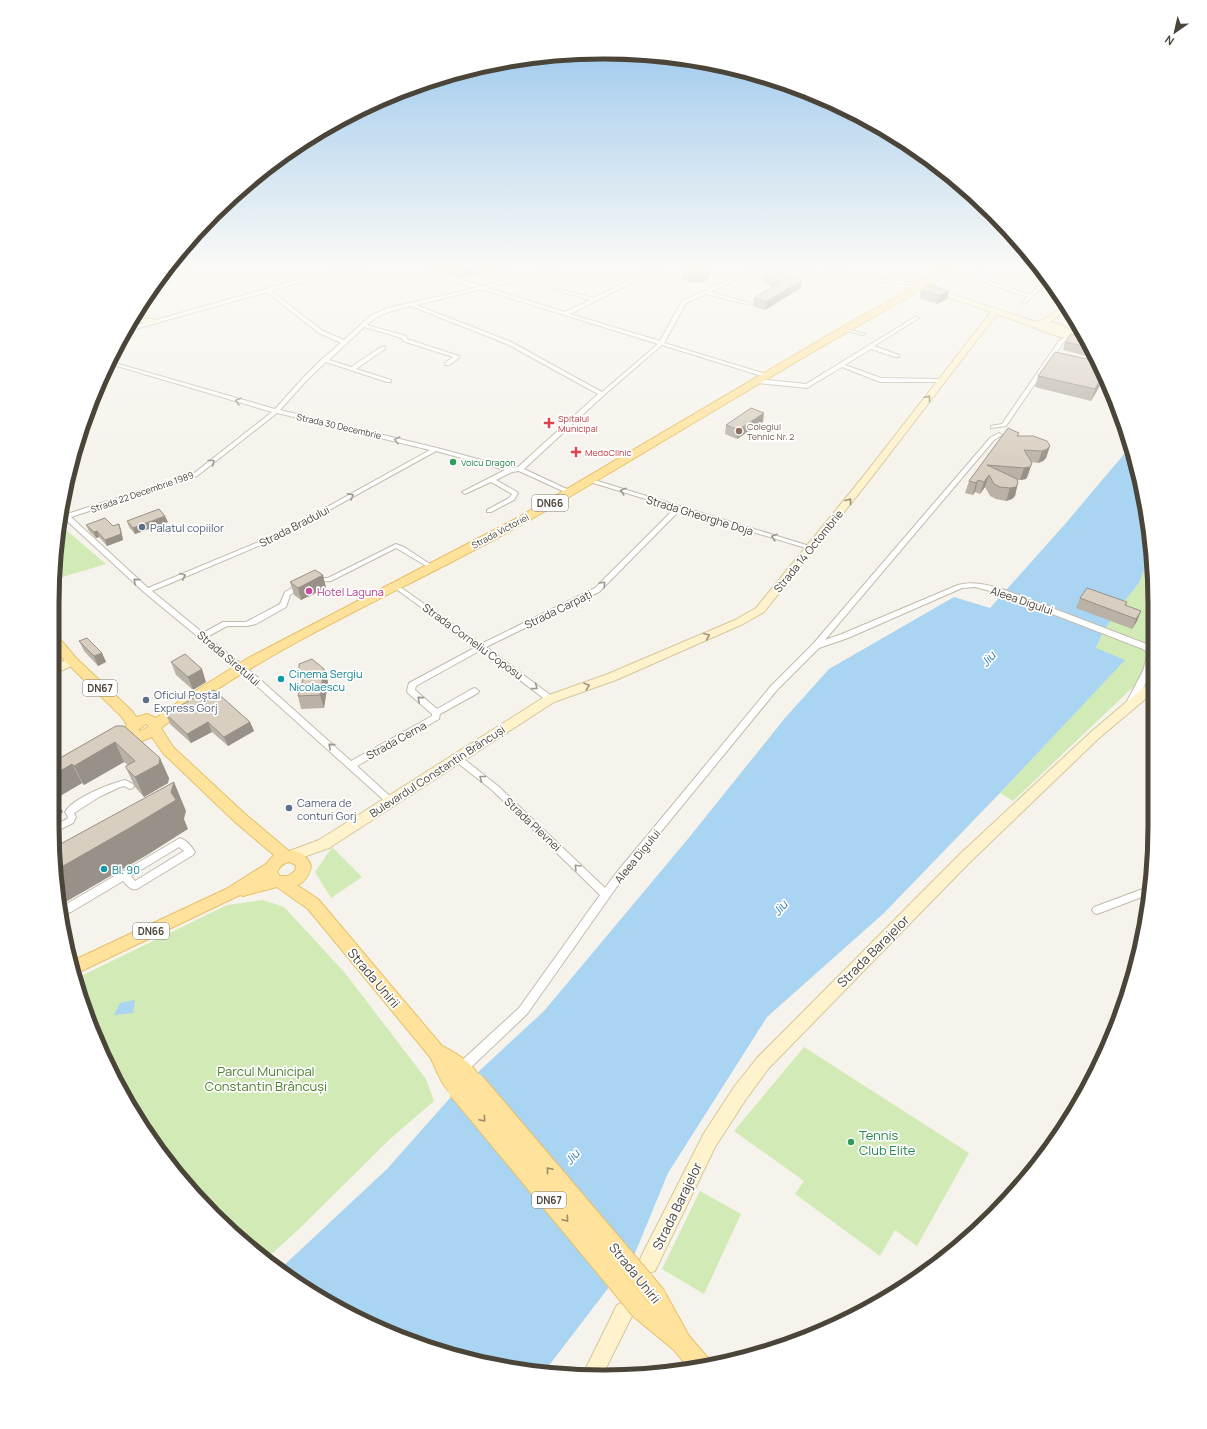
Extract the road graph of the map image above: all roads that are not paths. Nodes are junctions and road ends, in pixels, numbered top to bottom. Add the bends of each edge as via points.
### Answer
1 (329, 336) edge
2 (351, 336) edge
3 (400, 336) edge
4 (490, 336) edge
5 (634, 336) edge
6 (665, 336) edge
7 (834, 336) edge
8 (890, 336) edge
9 (976, 336) edge
10 (1061, 336) edge
11 (1076, 337) edge
12 (344, 342) junction
13 (1061, 342) junction
14 (661, 344) junction
15 (383, 348) dead end
16 (871, 348) junction
17 (897, 356) dead end
18 (324, 360) junction
19 (115, 364) edge
20 (447, 364) dead end
21 (842, 365) junction
22 (352, 369) junction
23 (762, 378) junction
24 (389, 381) dead end
25 (941, 381) junction
26 (602, 394) junction
27 (276, 411) junction
28 (1005, 430) junction
29 (992, 433) junction
30 (435, 449) junction
31 (520, 469) junction
32 (512, 470) junction
33 (492, 480) junction
34 (588, 480) junction
35 (465, 492) dead end
36 (569, 492) junction
37 (678, 509) junction
38 (489, 511) dead end
39 (66, 515) edge
40 (66, 519) edge
41 (811, 548) junction
42 (430, 566) junction
43 (394, 585) junction
44 (147, 591) junction
45 (203, 636) junction
46 (59, 646) edge
47 (816, 646) junction
48 (481, 647) junction
49 (1148, 649) edge
50 (72, 661) junction
51 (1148, 667) edge
52 (59, 668) edge
53 (241, 668) junction
54 (1148, 689) edge
55 (475, 691) dead end
56 (550, 699) junction
57 (1130, 703) junction
58 (436, 713) junction
59 (143, 724) junction
60 (457, 758) junction
61 (352, 765) junction
62 (130, 786) edge
63 (390, 801) junction
64 (59, 827) edge
65 (286, 868) junction
66 (123, 874) junction
67 (1143, 893) edge
68 (606, 894) junction
69 (66, 909) edge
70 (1097, 910) dead end
71 (78, 966) edge
72 (464, 1078) junction
73 (648, 1264) dead end
74 (633, 1311) junction
75 (681, 1343) junction
76 (697, 1362) edge
77 (595, 1370) edge

1 - 12 street
2 - 12 street, Strada 22 Decembrie 1989
3 - 20 street via 457,357
4 - 26 street via 509,343
5 - 14 street
6 - 14 street
7 - 23 main road, Strada Victoriei / DN66
8 - 16 street
9 - 25 street, Strada 14 Octombrie
10 - 13 street
11 - 13 street
12 - 18 street, Strada 22 Decembrie 1989
13 - 28 street
14 - 23 street
14 - 26 street
15 - 22 street
16 - 17 street
16 - 21 street
18 - 22 street
18 - 27 street, Strada 22 Decembrie 1989
27 -> 19 street, Strada 30 Decembrie
21 - 23 street via 807,386
21 - 25 street via 880,380
22 - 24 street
23 - 34 main road, Strada Victoriei / DN66
41 -> 25 street, Strada 14 Octombrie
26 - 31 street
30 -> 27 street, Strada 30 Decembrie
39 -> 27 street, Strada 22 Decembrie 1989 via 195,475
28 - 29 street
28 - 29 street, Aleea Digului via 999,435
29 - 47 street, Aleea Digului
30 - 32 street, Strada 30 Decembrie
44 -> 30 street, Strada Bradului via 286,533
31 - 32 street, Strada 30 Decembrie
31 - 36 street
32 - 33 street
33 - 35 street
33 - 38 street via 515,493 512,499
34 - 36 main road, Strada Victoriei / DN66
37 -> 34 street, Strada Gheorghe Doja
36 - 42 main road, Strada Victoriei / DN66 via 523,519
41 -> 37 street, Strada Gheorghe Doja
48 -> 37 street, Strada Carpați via 597,590
44 -> 40 street, Strada Siretului
56 -> 41 street, Strada 14 Octombrie via 612,677 754,615 766,605
42 - 43 main road, Strada Victoriei / DN66
42 - 45 street via 396,546 330,580 314,580 290,591 286,594 283,605 254,622 226,624
43 - 48 street, Strada Corneliu Coposu
43 - 53 main road, Strada Victoriei / DN66
44 - 45 street, Strada Siretului
45 - 53 street, Strada Siretului
46 - 50 main road, Strada Unirii / DN67
47 - 49 street, Aleea Digului via 970,584 1000,591 1116,634
47 - 68 street, Aleea Digului via 774,688
48 -> 56 street, Strada Corneliu Coposu
58 -> 48 street, Strada Cerna via 411,691 412,685
50 - 52 street
50 - 59 main road, Strada Unirii / DN67
51 - 57 street, Aleea Digului
53 - 59 main road, Strada Victoriei / DN66 via 187,702
61 -> 53 street, Strada Siretului
54 - 57 street, Strada Barajelor
55 - 58 street
56 - 60 street, Bulevardul Constantin Brâncuși
57 - 73 street, Strada Barajelor via 964,859 763,1062 710,1141
58 - 61 street, Strada Cerna via 433,719
59 - 65 main road, Strada Unirii via 240,818
60 - 63 street, Bulevardul Constantin Brâncuși
68 -> 60 street, Strada Plevnei via 495,788
61 - 63 street, Strada Siretului
62 - 64 street via 125,783 117,785 75,807 69,812 72,816 70,821
63 - 65 street, Bulevardul Constantin Brâncuși
65 - 71 main road, DN66
65 - 72 main road, Strada Unirii / DN67 via 312,904 436,1051 450,1078
66 - 66 street via 180,842 190,852 134,886
66 - 69 street
67 - 70 street
68 - 72 street, Aleea Digului via 523,1011
72 -> 74 main road, Strada Unirii / DN67, bridge
75 -> 72 main road, Strada Unirii / DN67, bridge via 656,1296
74 - 75 main road, Strada Unirii / DN67
74 - 77 street
75 - 76 main road, DN67

